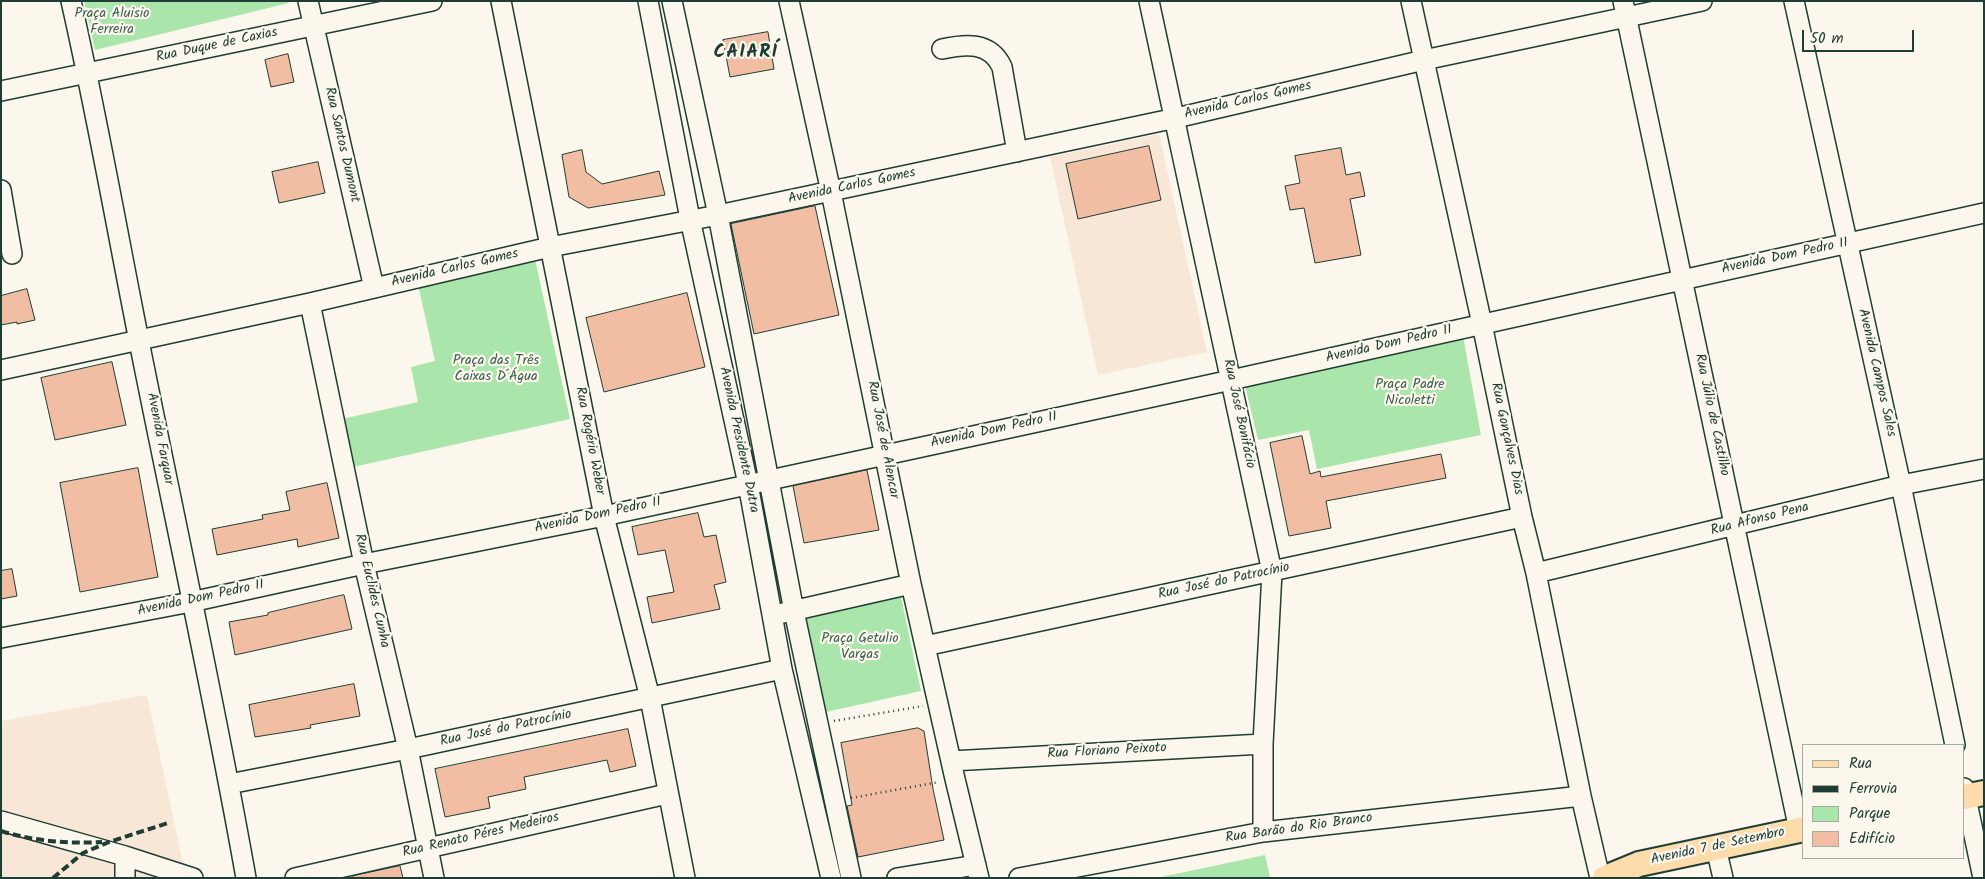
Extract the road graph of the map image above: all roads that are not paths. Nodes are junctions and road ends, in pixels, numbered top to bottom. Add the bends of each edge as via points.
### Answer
1 (71, 1) edge
2 (308, 1) edge
3 (432, 1) edge
4 (501, 1) edge
5 (648, 1) edge
6 (672, 1) edge
7 (789, 1) edge
8 (1149, 1) edge
9 (1411, 1) edge
10 (1702, 1) edge
11 (1794, 1) edge
12 (1625, 10) edge
13 (313, 26) junction
14 (942, 49) dead end
15 (1424, 60) junction
16 (88, 74) junction
17 (1, 91) edge
18 (1176, 118) junction
19 (1017, 152) junction
20 (1, 190) edge
21 (831, 192) junction
22 (1984, 213) edge
23 (718, 215) junction
24 (690, 219) junction
25 (1847, 243) junction
26 (550, 247) junction
27 (12, 254) dead end
28 (1682, 280) junction
29 (374, 288) junction
30 (310, 303) junction
31 (1482, 324) junction
32 (139, 341) junction
33 (1, 370) edge
34 (1231, 380) junction
35 (886, 454) junction
36 (1984, 469) edge
37 (770, 480) junction
38 (748, 484) junction
39 (1901, 485) junction
40 (604, 516) junction
41 (1522, 517) junction
42 (1734, 526) junction
43 (364, 564) junction
44 (1272, 572) junction
45 (1536, 573) junction
46 (911, 584) junction
47 (191, 602) junction
48 (794, 611) junction
49 (773, 616) junction
50 (1, 638) edge
51 (925, 646) junction
52 (782, 669) junction
53 (650, 698) junction
54 (1263, 744) junction
55 (1955, 744) edge
56 (408, 749) junction
57 (953, 770) junction
58 (229, 784) junction
59 (667, 794) junction
60 (1969, 794) edge
61 (1581, 796) junction
62 (1, 821) edge
63 (1801, 829) edge
64 (1263, 832) junction
65 (429, 848) junction
66 (1716, 848) junction
67 (125, 856) junction
68 (978, 871) edge
69 (1638, 871) edge
70 (125, 878) edge
71 (193, 878) edge
72 (246, 878) edge
73 (295, 878) edge
74 (434, 878) edge
75 (685, 878) edge
76 (830, 878) edge
77 (851, 878) edge
78 (897, 878) edge
79 (1019, 878) edge
80 (1600, 878) edge
81 (1605, 878) edge
82 (1723, 878) edge
83 (1984, 878) edge

1 - 16 street, Avenida Farquar
2 - 13 street, Rua Santos Dumont
3 - 13 street, Rua Duque de Caxias
4 - 26 street, Rua Rogério Weber
5 - 24 street, Avenida Presidente Dutra
6 - 23 street, Avenida Presidente Dutra
7 - 21 street, Rua José de Alencar
8 - 18 street, Rua José Bonifácio
9 - 15 street, Rua Gonçalves Dias
10 - 12 street, Avenida Carlos Gomes
11 - 25 street, Avenida Campos Sales
12 - 15 street, Avenida Carlos Gomes
12 - 28 street, Rua Júlio de Castilho
13 - 16 street, Rua Duque de Caxias
13 - 29 street, Rua Santos Dumont
14 - 19 street via 974,45 998,59
15 - 18 street, Avenida Carlos Gomes
15 - 31 street, Rua Gonçalves Dias
16 - 17 street, Rua Duque de Caxias
16 - 32 street, Avenida Farquar
18 - 19 street, Avenida Carlos Gomes
18 - 34 street, Rua José Bonifácio
19 - 21 street, Avenida Carlos Gomes
20 - 27 street
21 - 23 street, Avenida Carlos Gomes
21 - 35 street, Rua José de Alencar
22 - 25 street, Avenida Dom Pedro II
23 - 24 street, Avenida Carlos Gomes
23 - 37 street, Avenida Presidente Dutra
24 - 26 street, Avenida Carlos Gomes
24 - 38 street, Avenida Presidente Dutra
25 - 28 street, Avenida Dom Pedro II
25 - 39 street, Avenida Campos Sales
26 - 29 street, Avenida Carlos Gomes
26 - 40 street, Rua Rogério Weber
28 - 31 street, Avenida Dom Pedro II
28 - 42 street, Rua Júlio de Castilho
29 - 30 street, Avenida Carlos Gomes
30 - 32 street, Avenida Carlos Gomes
30 - 43 street, Rua Euclides Cunha
31 - 34 street, Avenida Dom Pedro II
31 - 41 street, Rua Gonçalves Dias
32 - 33 street, Avenida Carlos Gomes
32 - 47 street, Avenida Farquar
34 - 35 street, Avenida Dom Pedro II
34 - 44 street, Rua José Bonifácio
35 - 37 street, Avenida Dom Pedro II
35 - 46 street, Rua José de Alencar
36 - 39 street, Rua Afonso Pena
37 - 38 street, Avenida Dom Pedro II
37 - 48 street, Avenida Presidente Dutra
38 - 40 street, Avenida Dom Pedro II
38 - 49 street, Avenida Presidente Dutra
39 - 42 street, Rua Afonso Pena
39 - 55 street, Avenida Campos Sales
40 - 43 street, Avenida Dom Pedro II
40 - 53 street, Rua Rogério Weber
41 - 44 street, Rua José do Patrocínio
41 - 45 street, Rua Gonçalves Dias
42 - 45 street, Rua Afonso Pena
42 - 63 street, Rua Júlio de Castilho
43 - 47 street, Avenida Dom Pedro II
43 - 56 street, Rua Euclides Cunha
44 - 51 street, Rua José do Patrocínio
44 - 54 street, Rua José Bonifácio
45 - 61 street, Rua Gonçalves Dias
46 - 48 street
46 - 51 street, Rua José de Alencar
47 - 50 street, Avenida Dom Pedro II
47 - 58 street, Avenida Farquar
48 - 49 street
48 - 77 street, Avenida Presidente Dutra
49 - 52 street, Avenida Presidente Dutra
51 - 57 street, Rua José de Alencar
52 - 53 street, Rua José do Patrocínio
52 - 76 street, Avenida Presidente Dutra
53 - 56 street, Rua José do Patrocínio
53 - 59 street, Rua Rogério Weber
54 - 57 street, Rua Floriano Peixoto
54 - 64 street, Rua José Bonifácio
56 - 58 street, Rua José do Patrocínio
56 - 65 street, Rua Euclides Cunha
57 - 68 street, Rua José de Alencar
58 - 72 street, Avenida Farquar
59 - 65 street, Rua Renato Péres Medeiros
59 - 75 street, Rua Rogério Weber
60 - 83 street
61 - 64 street, Rua Barão do Rio Branco
61 - 80 street, Rua Gonçalves Dias
62 - 67 street
63 - 66 main road, Avenida 7 de Setembro
64 - 79 street, Rua Barão do Rio Branco
65 - 73 street, Rua Renato Péres Medeiros
65 - 74 street, Rua Euclides Cunha
66 - 69 main road, Avenida 7 de Setembro
66 - 82 street
67 - 70 street
67 - 71 street
68 - 78 street
69 - 81 main road, Avenida 7 de Setembro

